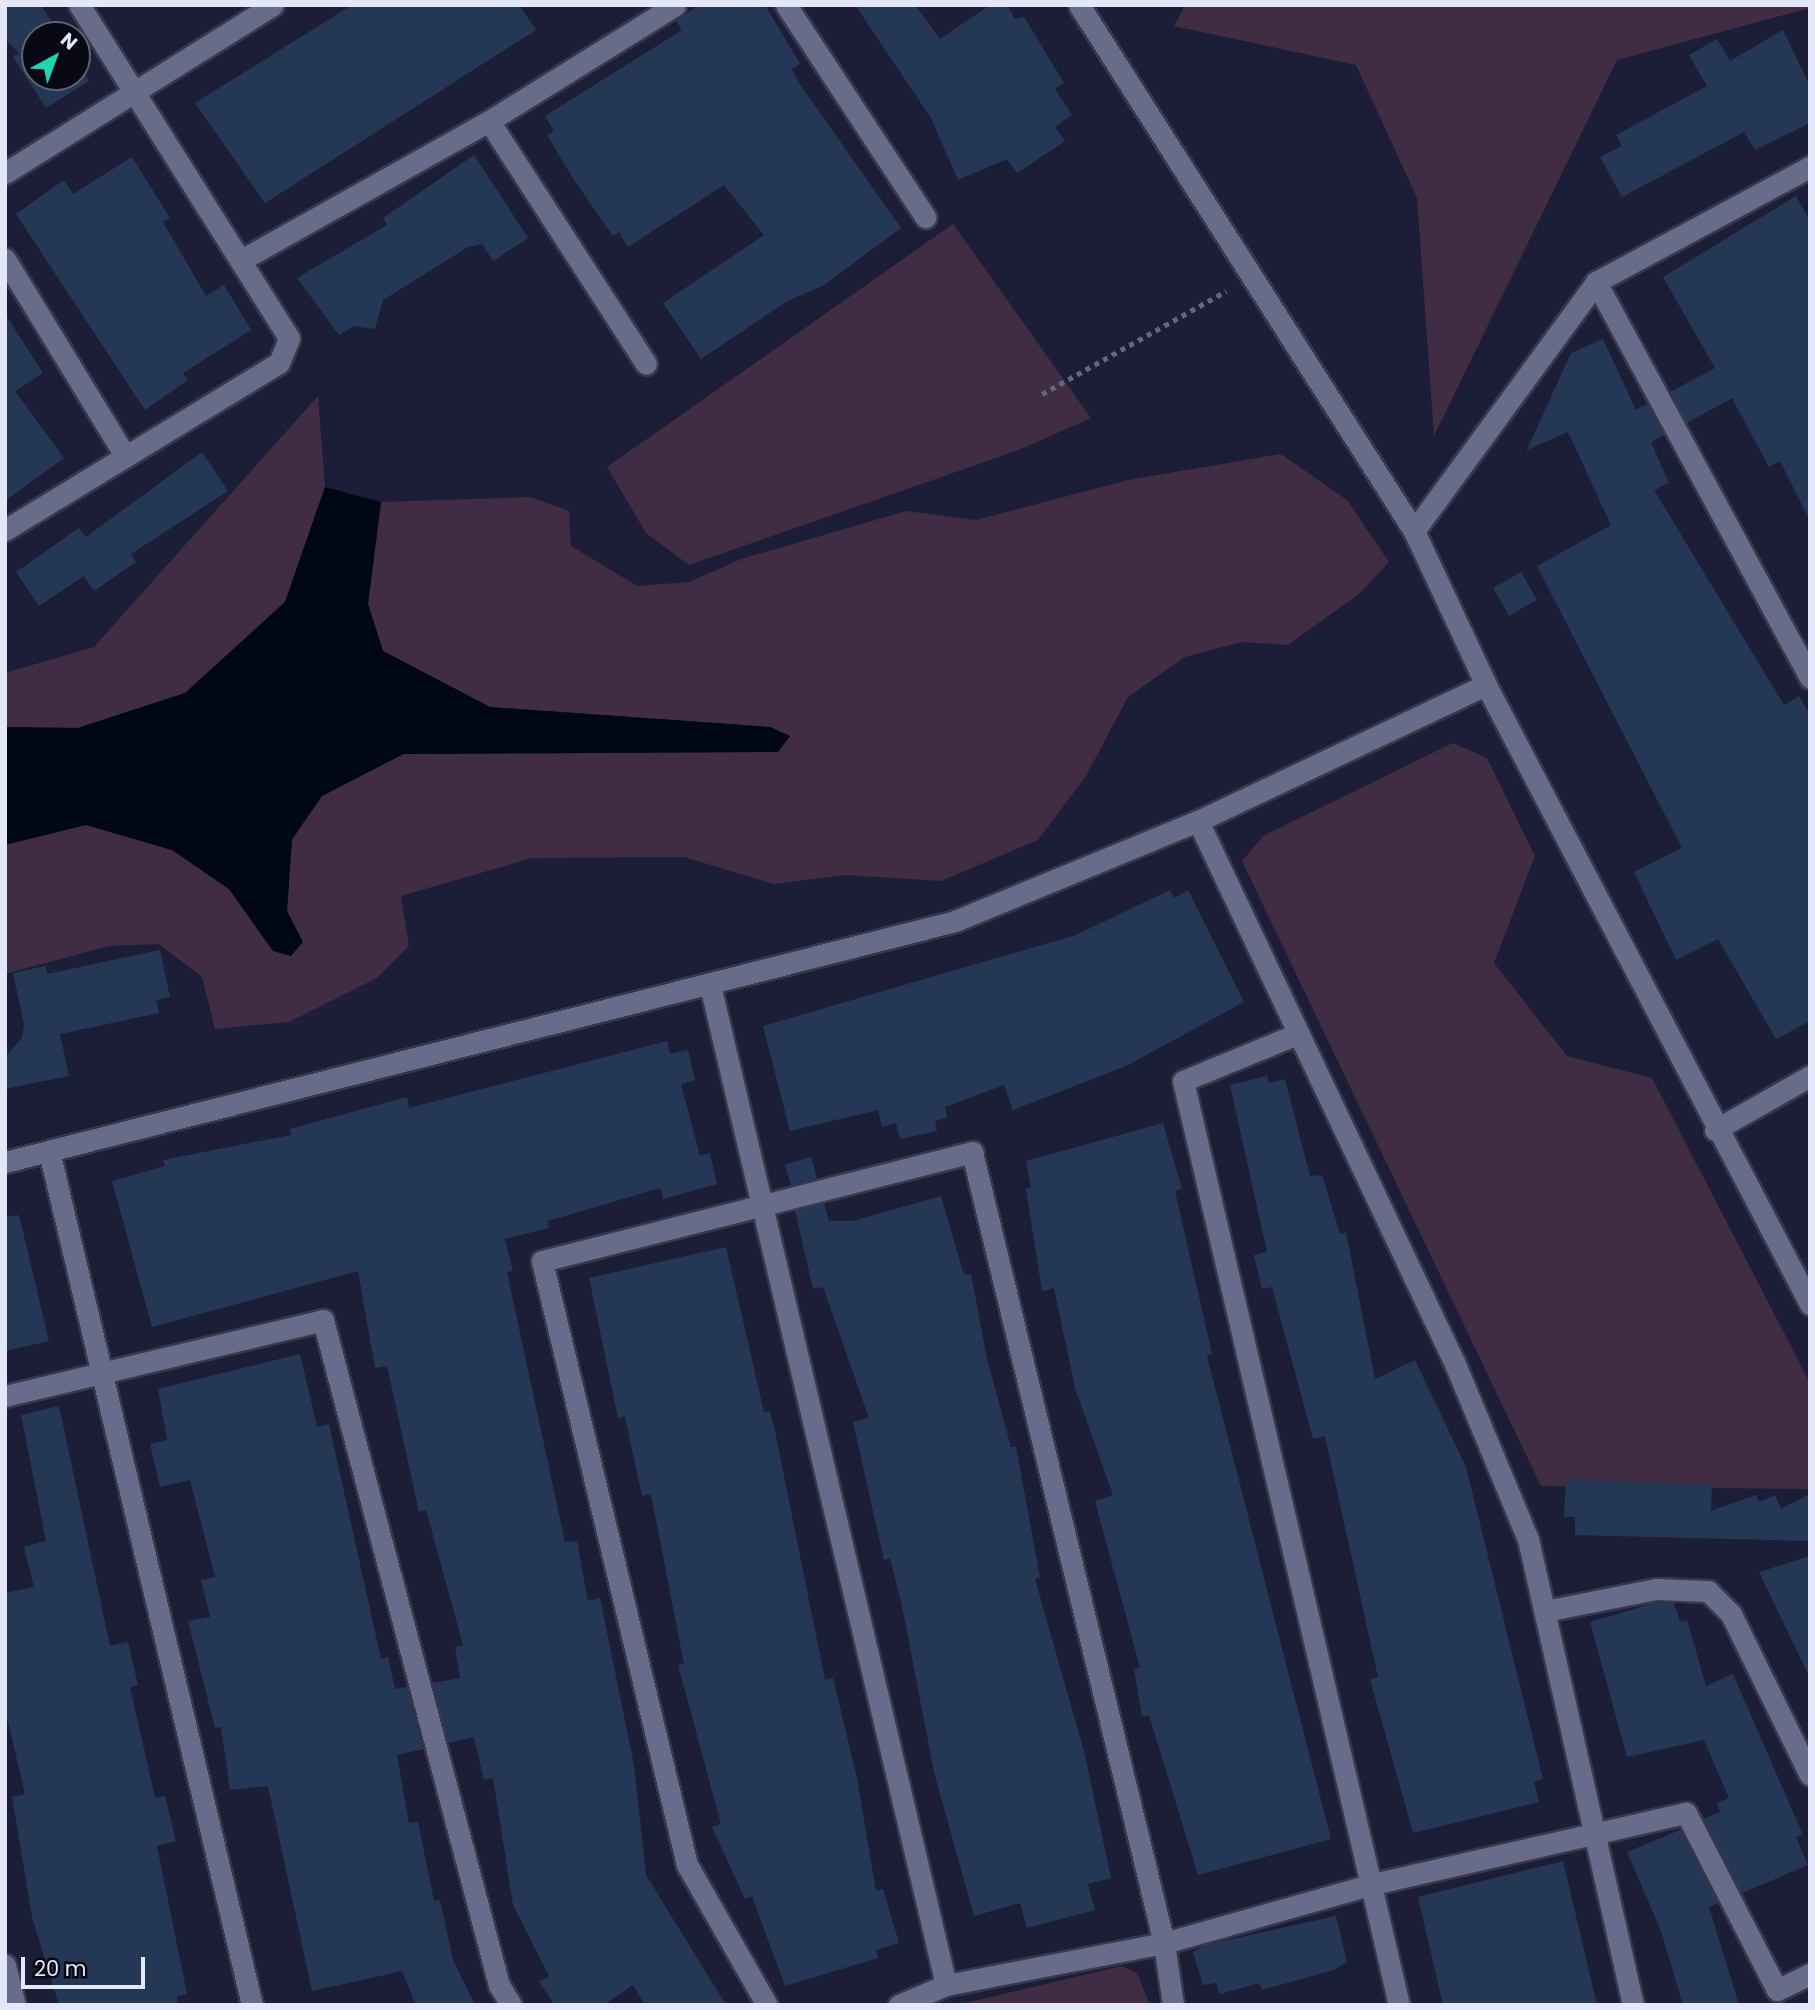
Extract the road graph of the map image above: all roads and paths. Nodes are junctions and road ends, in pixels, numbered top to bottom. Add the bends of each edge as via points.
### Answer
1 (79, 5) edge
2 (272, 5) edge
3 (676, 5) edge
4 (786, 5) edge
5 (1079, 5) edge
6 (133, 91) junction
7 (489, 121) junction
8 (1810, 167) edge
9 (5, 173) edge
10 (925, 217) dead end
11 (5, 259) edge
12 (243, 259) junction
13 (1251, 277) junction
14 (1596, 282) junction
15 (646, 365) dead end
16 (1042, 394) dead end
17 (124, 454) junction
18 (5, 530) edge
19 (1414, 531) junction
20 (1810, 678) edge
21 (1486, 685) junction
22 (1198, 821) junction
23 (710, 985) junction
24 (1297, 1034) junction
25 (1810, 1076) edge
26 (1715, 1130) junction
27 (48, 1152) junction
28 (5, 1162) edge
29 (766, 1207) junction
30 (1810, 1304) edge
31 (100, 1370) junction
32 (5, 1395) edge
33 (1545, 1611) junction
34 (1810, 1775) edge
35 (1598, 1833) junction
36 (1373, 1884) junction
37 (1164, 1943) junction
38 (5, 1965) edge
39 (1810, 1974) edge
40 (946, 1985) junction
41 (15, 2005) edge
42 (252, 2005) edge
43 (511, 2005) edge
44 (767, 2005) edge
45 (899, 2005) edge
46 (1173, 2005) edge
47 (1399, 2005) edge
48 (1633, 2005) edge

1 - 6 street
2 - 6 street
3 - 7 street
4 - 10 street
5 - 13 street
6 - 9 street
6 - 12 street
7 - 12 street
7 - 15 street
8 - 14 street
11 - 17 street
12 - 17 street via 289,338 279,363
13 - 16 path
13 - 19 street
14 - 19 street
14 - 20 street
17 - 18 street
19 - 21 street
21 - 22 street
21 - 26 street
22 - 23 street via 955,921
22 - 24 street
23 - 27 street
23 - 29 street
24 - 33 street via 1455,1364 1528,1539
24 - 36 street via 1183,1081
25 - 26 street
26 - 30 street
27 - 28 street
27 - 31 street
29 - 37 street via 972,1152
29 - 40 street
29 - 44 street via 542,1261 687,1865
31 - 32 street
31 - 42 street
31 - 43 street via 323,1320 499,1985
33 - 34 street via 1656,1589 1708,1591 1731,1614
33 - 35 street
35 - 36 street
35 - 39 street via 1686,1813 1777,1990
35 - 48 street
36 - 37 street
36 - 47 street
37 - 40 street
37 - 46 street
38 - 41 street
40 - 45 street

